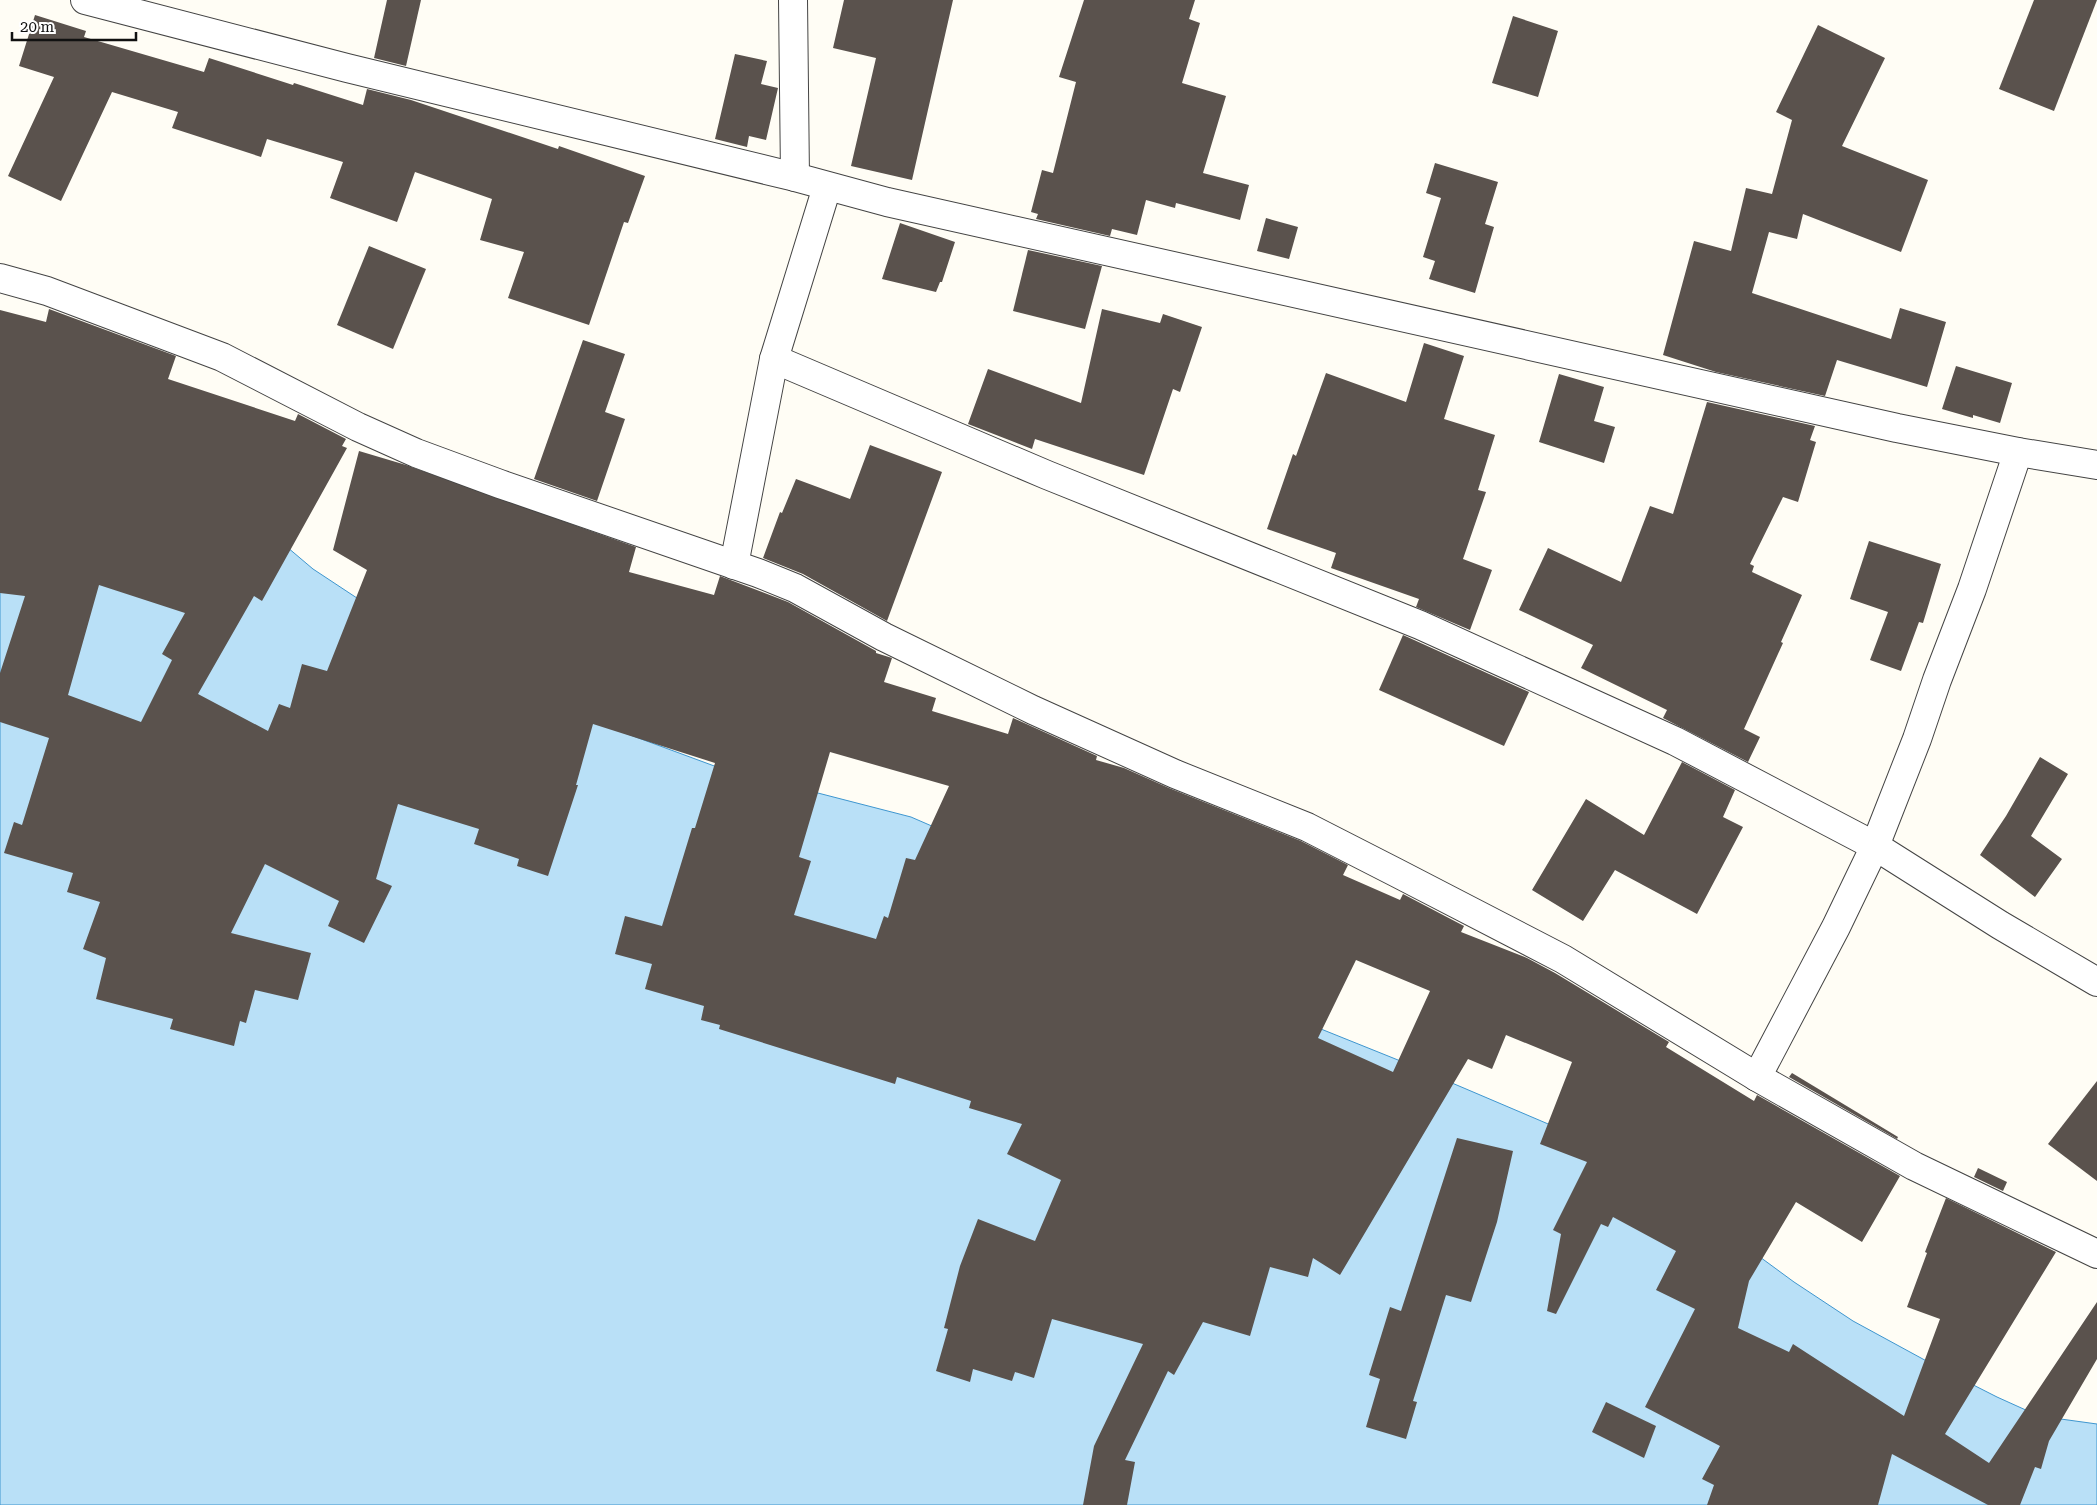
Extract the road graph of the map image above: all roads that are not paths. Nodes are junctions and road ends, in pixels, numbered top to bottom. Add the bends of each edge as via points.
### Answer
1 (85, 0) edge
2 (792, 0) edge
3 (795, 177) junction
4 (827, 187) junction
5 (0, 278) edge
6 (774, 359) junction
7 (2018, 452) junction
8 (2097, 465) edge
9 (734, 565) junction
10 (1875, 846) junction
11 (2097, 982) edge
12 (1758, 1077) junction
13 (2097, 1254) edge

1 - 3 street
2 - 3 street
3 - 4 street
4 - 6 street
4 - 7 street via 1897,428
5 - 9 street via 47,292 222,357 416,453
6 - 9 street
6 - 10 street via 1047,475 1420,625 1676,741
7 - 8 street
7 - 10 street via 1972,589
9 - 12 street via 794,588 884,637 1033,710 1323,836 1563,959
10 - 11 street
10 - 12 street
12 - 13 street via 1914,1166

